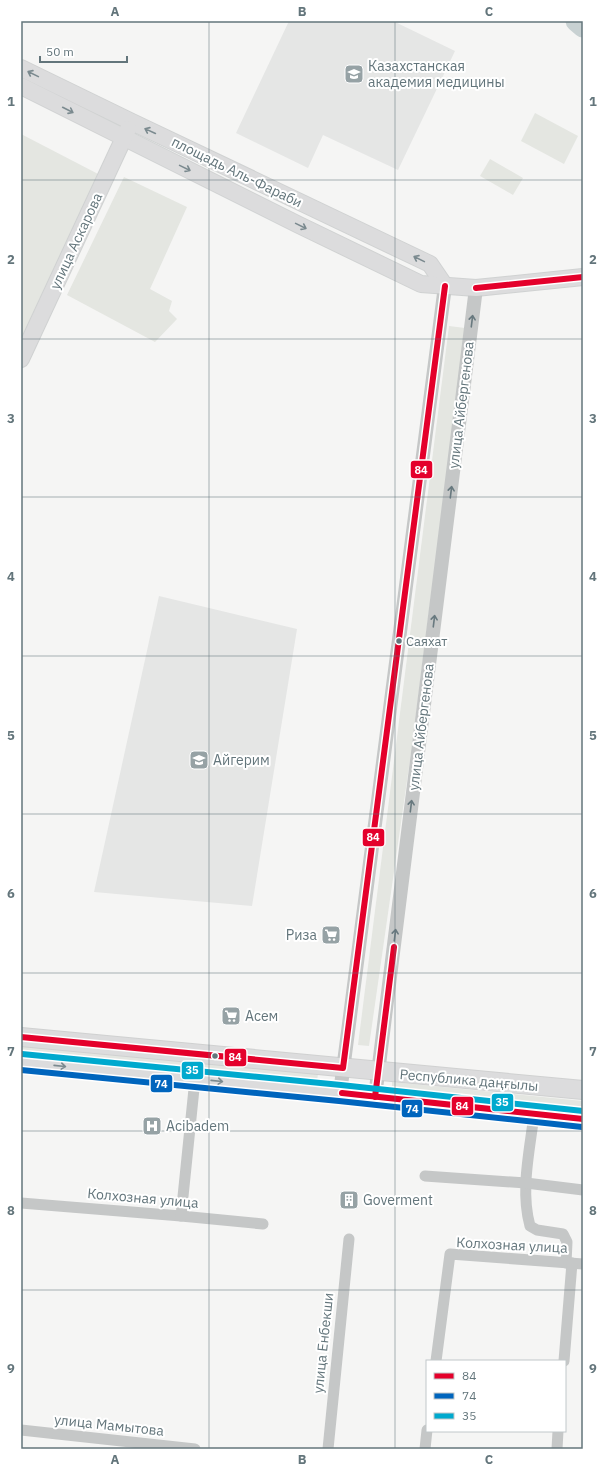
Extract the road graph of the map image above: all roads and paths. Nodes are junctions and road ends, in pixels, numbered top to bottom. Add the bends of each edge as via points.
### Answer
1 (21, 68) edge
2 (21, 86) edge
3 (132, 122) junction
4 (124, 138) junction
5 (583, 277) edge
6 (446, 286) junction
7 (476, 288) junction
8 (21, 359) edge
9 (21, 1037) edge
10 (21, 1062) edge
11 (343, 1068) junction
12 (378, 1071) junction
13 (195, 1079) junction
14 (583, 1090) edge
15 (340, 1093) junction
16 (375, 1097) junction
17 (534, 1114) junction
18 (583, 1119) edge
19 (425, 1176) dead end
20 (526, 1183) junction
21 (583, 1190) edge
22 (21, 1202) edge
23 (181, 1216) junction
24 (263, 1224) dead end
25 (349, 1239) dead end
26 (574, 1263) edge
27 (436, 1360) edge
28 (564, 1360) edge
29 (21, 1430) edge
30 (427, 1432) edge
31 (558, 1432) edge
32 (195, 1449) edge
33 (328, 1449) edge
34 (424, 1449) edge
35 (557, 1449) edge

3 -> 1 main road, площадь Аль-Фараби
2 -> 4 main road, площадь Аль-Фараби
3 - 4 main road, улица Аскарова
6 -> 3 main road, площадь Аль-Фараби via 430,264
4 -> 6 main road, площадь Аль-Фараби via 421,284
4 - 8 main road, улица Аскарова
5 - 7 main road, площадь Аль-Фараби
6 - 7 main road, площадь Аль-Фараби
6 - 11 street
12 -> 7 street, улица Айбергенова
9 - 11 main road, Республика даңғылы
10 -> 13 main road, Республика даңғылы
11 - 12 main road, Республика даңғылы
11 - 15 street
12 - 14 main road, Республика даңғылы
12 - 16 street, улица Айбергенова
13 -> 15 main road, Республика даңғылы
13 - 23 street
15 - 16 main road, Республика даңғылы
16 - 17 main road, Республика даңғылы
17 - 18 main road, Республика даңғылы
17 - 20 street
19 - 20 street
20 - 21 street
20 - 26 street via 530,1226 537,1230 564,1234
22 - 23 street, Колхозная улица
23 - 24 street, Колхозная улица
25 - 33 street, улица Енбекши
26 - 27 street, Колхозная улица via 450,1254
26 - 28 street
29 - 32 street, улица Мамытова
30 - 34 street
31 - 35 street

